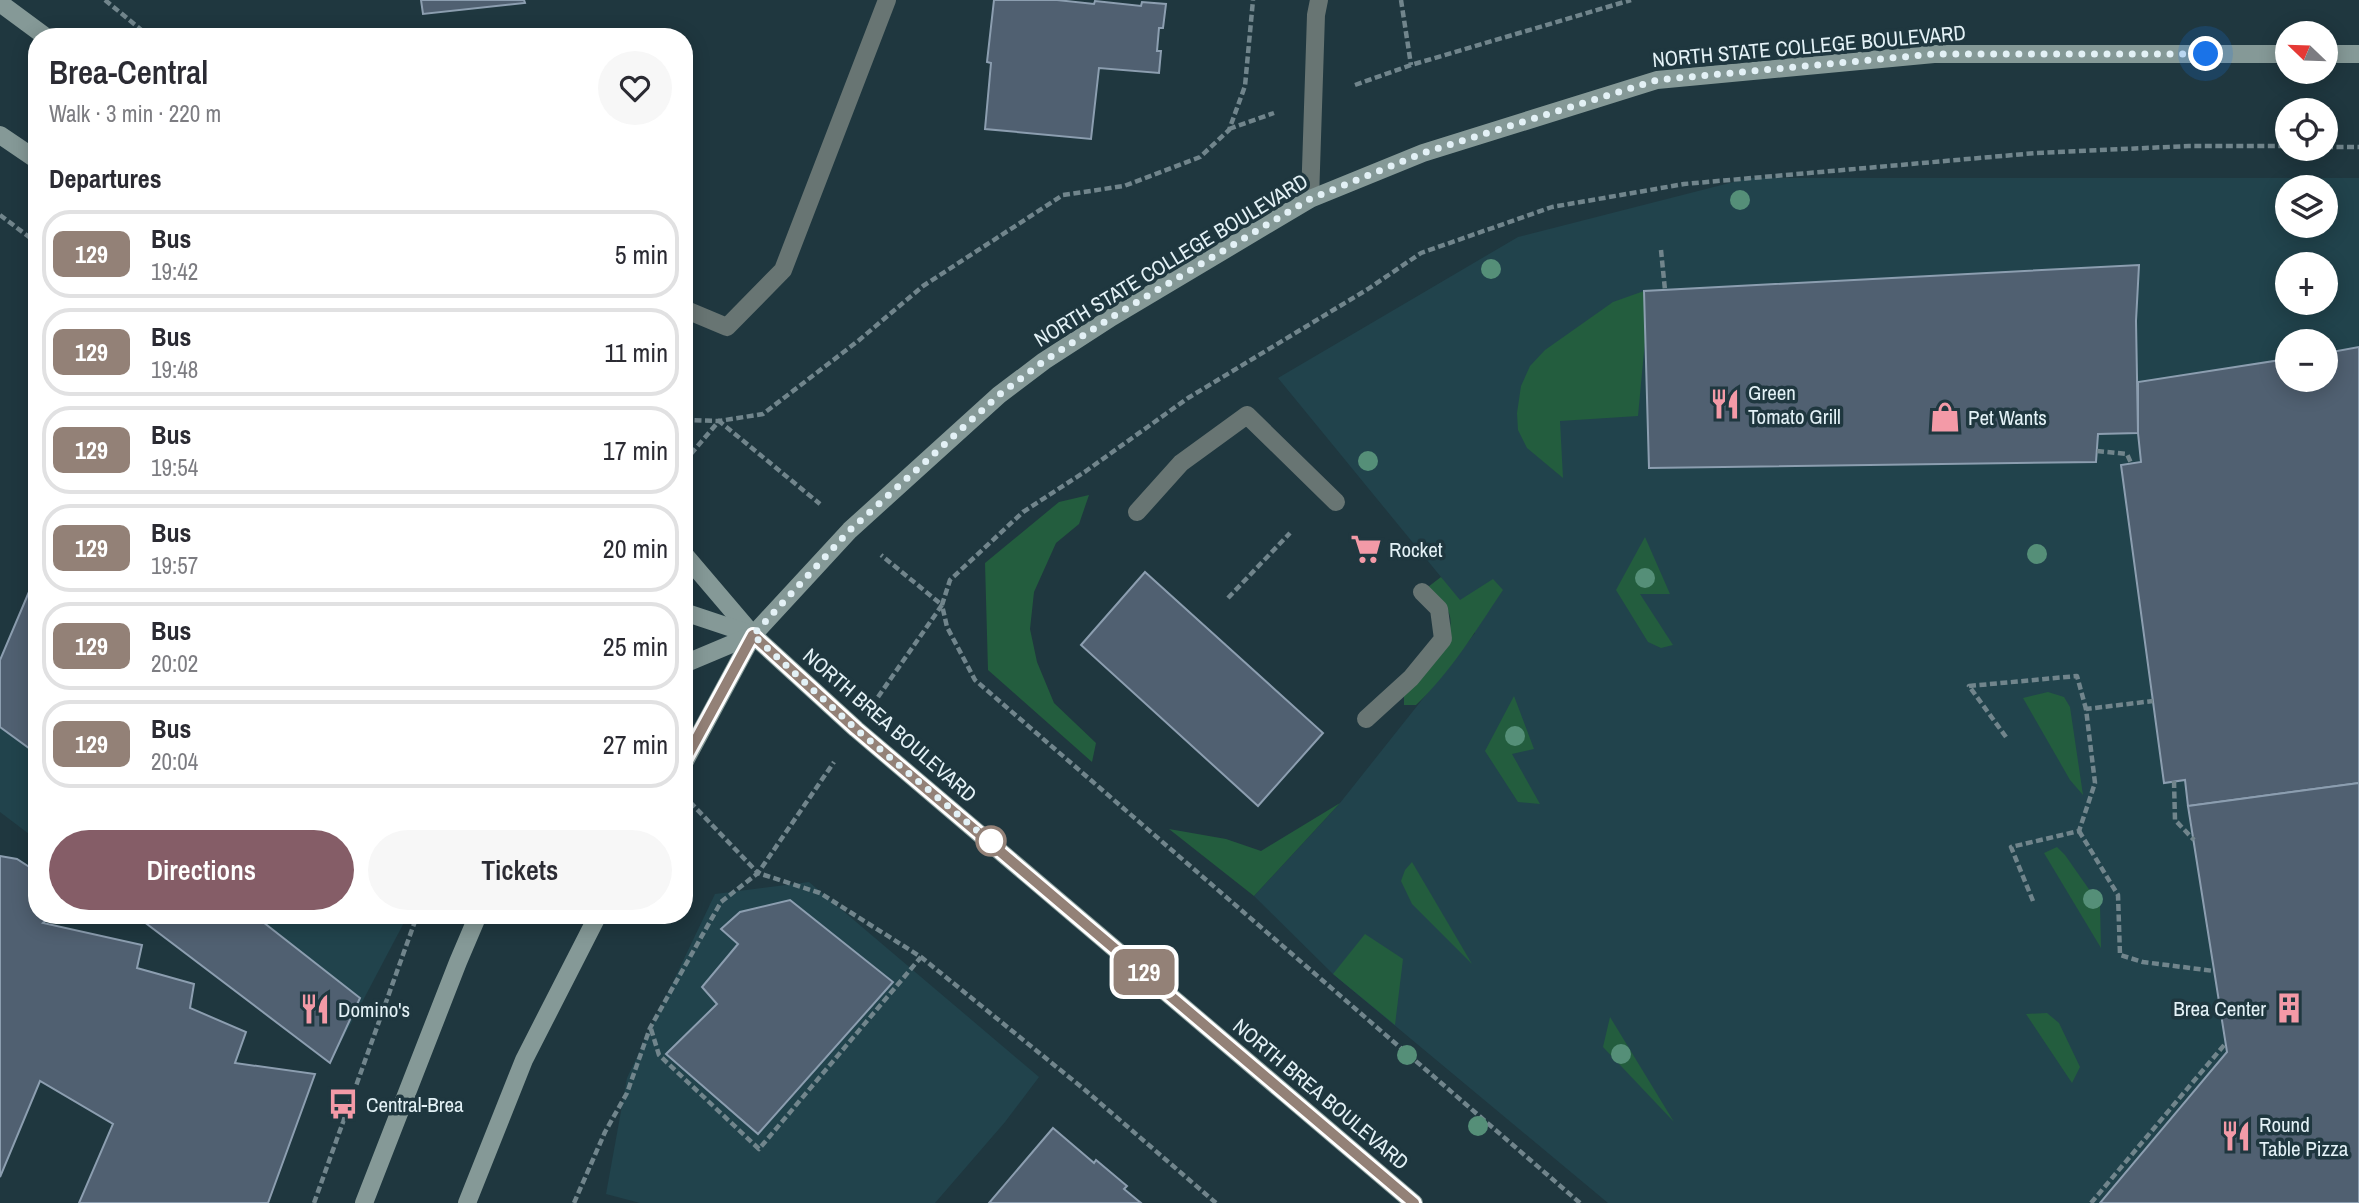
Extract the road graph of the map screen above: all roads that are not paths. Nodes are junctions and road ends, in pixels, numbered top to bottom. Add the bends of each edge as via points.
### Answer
1 (887, 0) edge
2 (1320, 0) edge
3 (0, 3) edge
4 (34, 28) edge
5 (2275, 54) edge
6 (2338, 54) edge
7 (2359, 54) edge
8 (0, 135) edge
9 (28, 154) edge
10 (1310, 199) junction
11 (693, 313) edge
12 (1336, 502) dead end
13 (1137, 512) dead end
14 (693, 565) edge
15 (1422, 592) dead end
16 (693, 615) edge
17 (753, 635) junction
18 (693, 660) edge
19 (1366, 719) dead end
20 (693, 746) edge
21 (474, 924) edge
22 (593, 924) edge
23 (364, 1203) edge
24 (467, 1203) edge
25 (1415, 1203) edge

1 - 11 street via 783,270 727,327
2 - 10 street
3 - 4 main road
5 - 10 main road, NORTH STATE COLLEGE BOULEVARD via 1934,54 1657,80 1423,153
6 - 7 main road
8 - 9 main road
10 - 17 main road, NORTH STATE COLLEGE BOULEVARD via 1112,317 999,395 850,530
12 - 13 street via 1247,415 1181,463
14 - 17 main road, NORTH BREA BOULEVARD
15 - 19 street via 1439,609 1443,639 1412,678
16 - 17 main road, NORTH BREA BOULEVARD
17 - 18 main road
17 - 20 main road
17 - 25 main road, NORTH BREA BOULEVARD via 856,729
21 - 23 main road
22 - 24 main road via 524,1060

